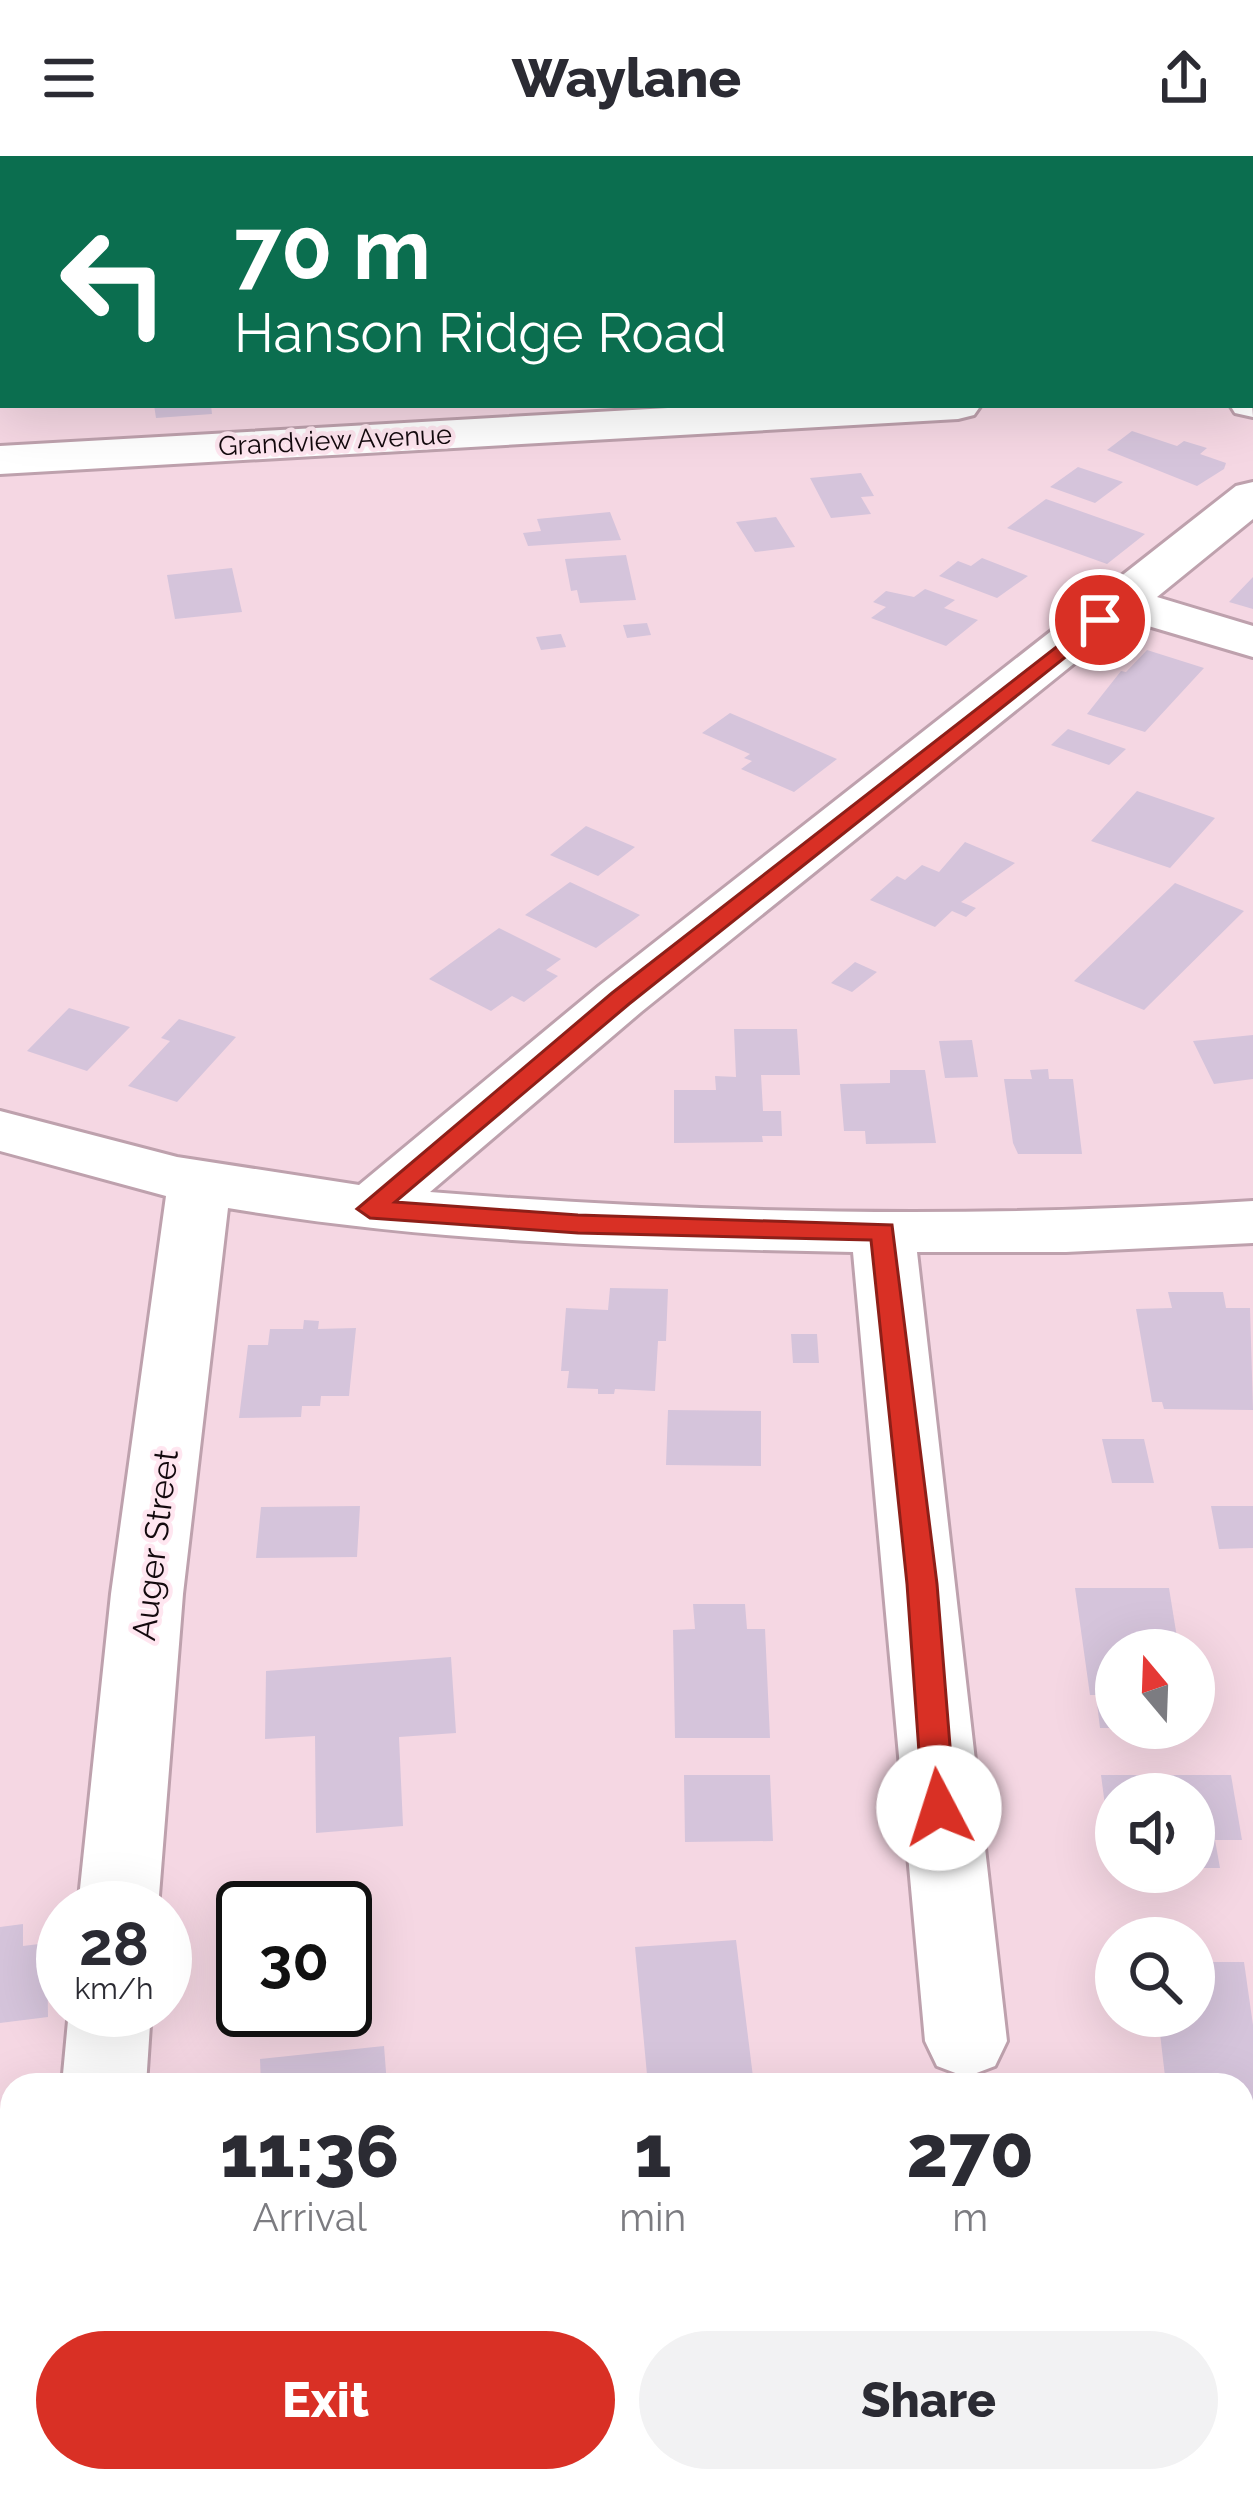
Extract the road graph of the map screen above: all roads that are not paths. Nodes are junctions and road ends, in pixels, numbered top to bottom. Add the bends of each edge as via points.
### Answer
1 (877, 408) edge
2 (0, 460) edge
3 (1253, 496) edge
4 (1121, 602) junction
5 (1253, 642) edge
6 (0, 1131) edge
7 (199, 1183) junction
8 (370, 1209) junction
9 (1253, 1222) edge
10 (883, 1231) junction
11 (120, 1881) edge
12 (108, 2037) edge
13 (966, 2042) dead end
14 (105, 2073) edge

1 - 2 street, Grandview Avenue via 65,438
3 - 4 street
4 - 5 street
4 - 8 street via 620,998
6 - 7 street
7 - 8 street
7 - 11 street, Auger Street
8 - 10 street via 578,1224
9 - 10 street
10 - 13 street
12 - 14 street

